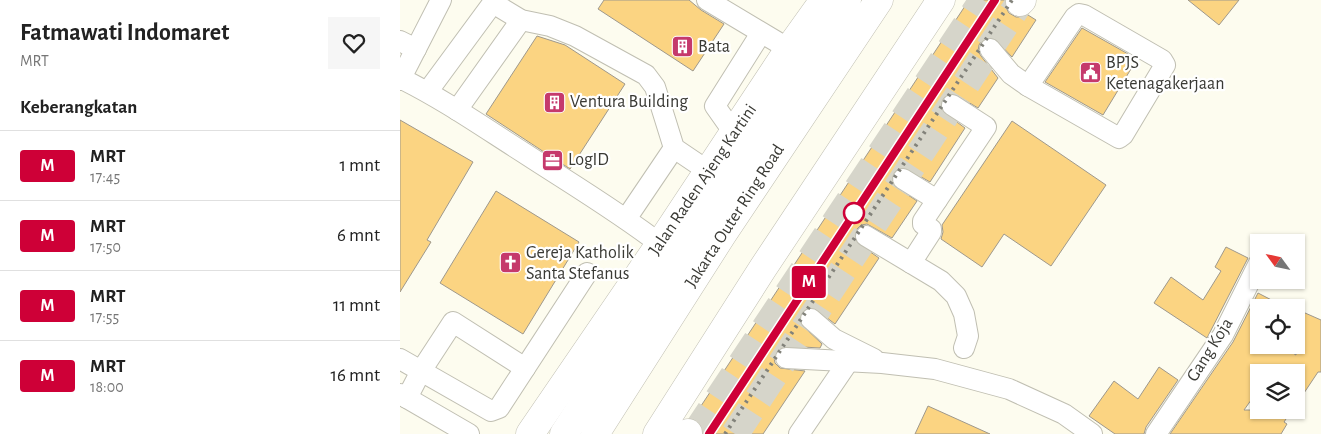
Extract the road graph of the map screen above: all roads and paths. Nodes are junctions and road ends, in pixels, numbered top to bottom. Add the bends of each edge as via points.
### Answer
1 (707, 0) edge
2 (824, 0) edge
3 (847, 0) edge
4 (878, 0) edge
5 (940, 0) edge
6 (494, 1) edge
7 (435, 2) edge
8 (521, 20) junction
9 (761, 33) junction
10 (408, 45) edge
11 (789, 49) junction
12 (990, 49) dead end
13 (400, 79) edge
14 (1028, 86) junction
15 (428, 92) junction
16 (952, 105) dead end
17 (457, 110) junction
18 (674, 148) junction
19 (720, 153) junction
20 (903, 179) dead end
21 (937, 200) junction
22 (626, 219) junction
23 (866, 236) dead end
24 (660, 244) junction
25 (911, 263) junction
26 (587, 273) dead end
27 (1250, 281) edge
28 (811, 318) dead end
29 (964, 348) dead end
30 (786, 358) dead end
31 (400, 359) edge
32 (848, 362) junction
33 (882, 363) junction
34 (525, 368) junction
35 (421, 371) junction
36 (403, 396) edge
37 (469, 434) edge
38 (530, 434) edge
39 (564, 434) edge
40 (594, 434) edge
41 (657, 434) edge
42 (799, 434) edge
43 (1092, 434) edge
44 (1156, 434) edge

1 - 9 street
2 - 11 highway, Jalan Raden Ajeng Kartini
3 - 39 highway
4 - 40 highway, Jakarta Outer Ring Road
5 - 41 highway
6 - 8 street
6 - 15 street
7 - 10 street
8 - 17 street
8 - 18 street via 575,36 646,75 655,86
9 - 11 street
9 - 19 street via 714,106
10 - 13 street
11 - 19 highway, Jalan Raden Ajeng Kartini
12 - 14 street via 1011,74
13 - 15 street
14 - 14 street via 1079,14 1165,63 1120,138
15 - 17 street
16 - 21 street via 986,127
17 - 22 street
18 - 19 street
18 - 22 street
19 - 24 highway, Jalan Raden Ajeng Kartini
20 - 21 street
21 - 25 street via 923,221 931,232
22 - 24 street
23 - 25 street
24 - 38 highway, Jalan Raden Ajeng Kartini
25 - 29 street via 941,281 956,296 968,336
26 - 34 street
27 - 44 street, Gang Koja via 1223,335
28 - 33 street via 834,339
30 - 32 street
31 - 35 street
32 - 33 street
32 - 42 street
33 - 43 street via 934,369 1009,389 1064,414
34 - 35 street via 499,408 490,411
34 - 35 street via 452,322
35 - 36 street
36 - 37 street

